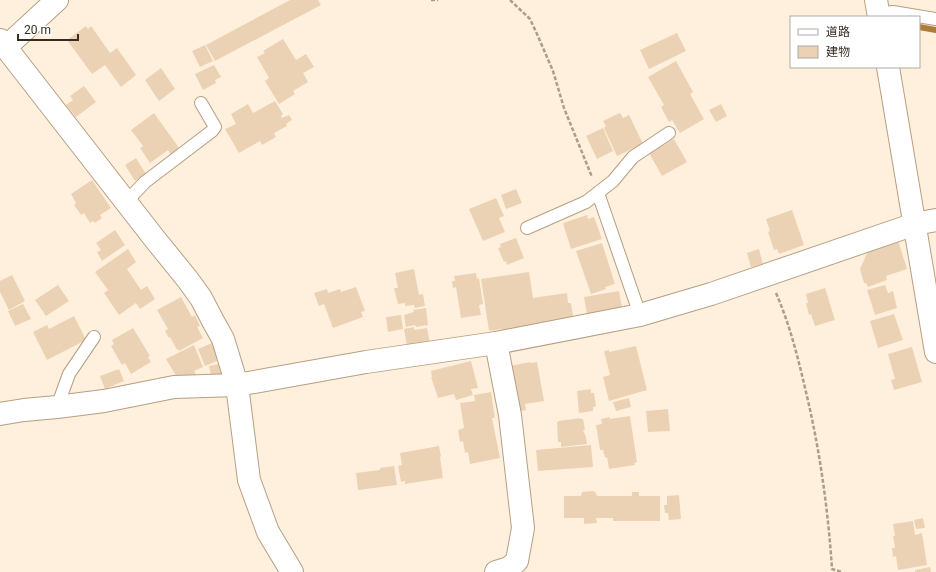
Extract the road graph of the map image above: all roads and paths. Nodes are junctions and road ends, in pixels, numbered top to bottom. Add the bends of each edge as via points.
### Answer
1 (57, 0) edge
2 (431, 0) edge
3 (438, 0) edge
4 (510, 0) edge
5 (878, 10) edge
6 (918, 16) edge
7 (920, 16) edge
8 (936, 19) edge
9 (3, 44) edge
10 (888, 68) edge
11 (201, 103) dead end
12 (669, 133) dead end
13 (598, 193) junction
14 (126, 202) junction
15 (936, 220) edge
16 (915, 224) junction
17 (527, 228) dead end
18 (768, 274) junction
19 (640, 314) junction
20 (94, 337) dead end
21 (496, 343) junction
22 (936, 352) edge
23 (237, 385) junction
24 (57, 408) junction
25 (0, 414) edge
26 (292, 572) edge
27 (496, 572) edge
28 (842, 572) edge

1 - 9 street
2 - 3 path
4 - 13 path via 530,19 537,34
5 - 6 lane
7 - 8 lane
9 - 14 street
10 - 16 street
11 - 14 lane via 215,127 145,182
12 - 13 lane via 633,157 613,181
13 - 17 lane via 586,202
13 - 19 lane
14 - 23 street via 201,298 223,339
15 - 16 street
16 - 18 street
16 - 22 street
18 - 19 street via 711,294
18 - 28 path via 797,352 822,465 832,569
19 - 21 street
20 - 24 lane via 69,374
21 - 23 street via 366,362
21 - 27 street via 510,415 523,528 517,561 509,568
23 - 24 street via 174,387
23 - 26 street via 249,480 268,532
24 - 25 street

